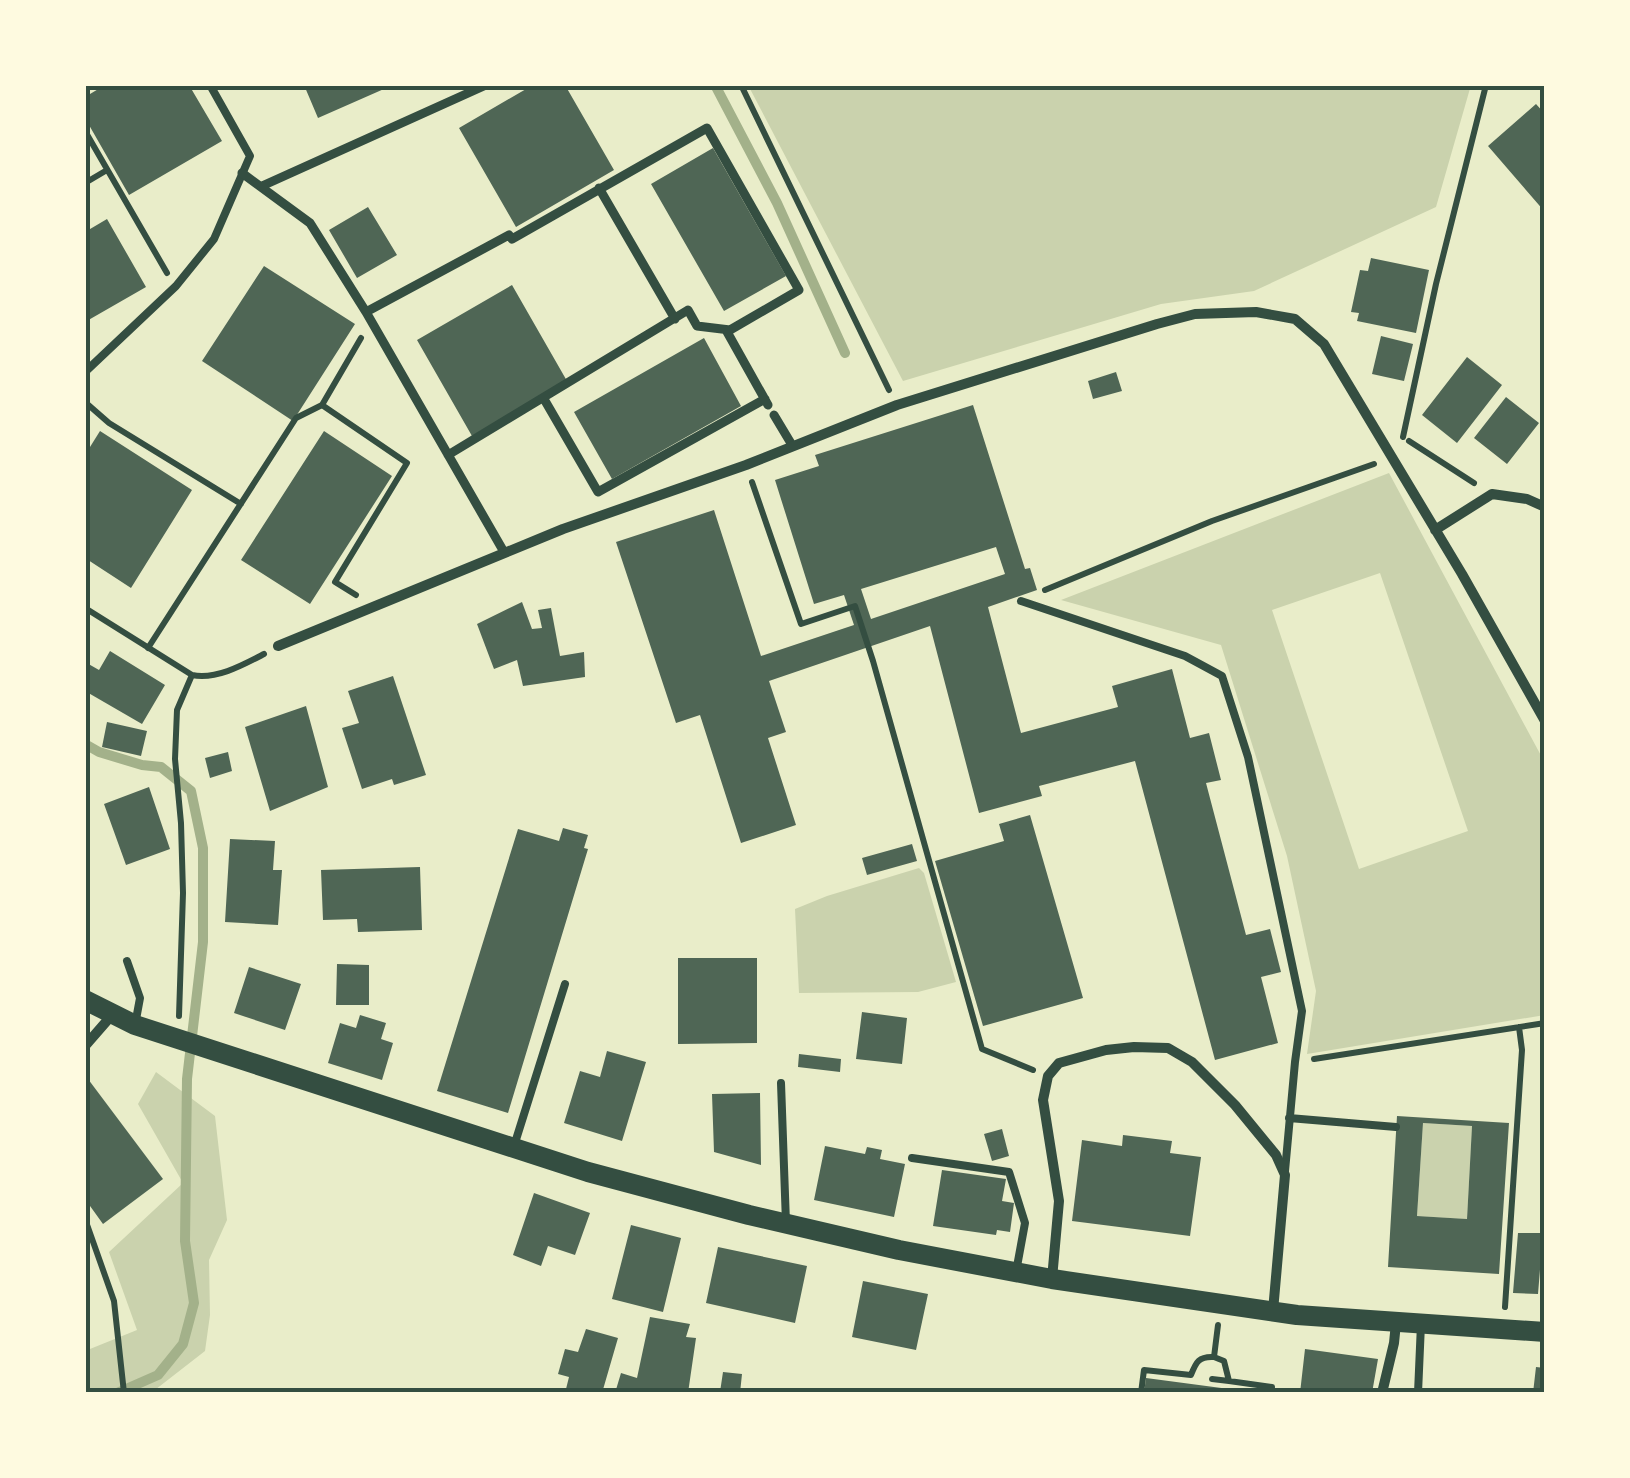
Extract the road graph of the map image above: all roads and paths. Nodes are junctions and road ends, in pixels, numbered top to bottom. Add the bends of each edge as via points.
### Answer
1 (210, 85) edge
2 (486, 85) edge
3 (742, 85) edge
4 (1486, 85) edge
5 (85, 130) edge
6 (107, 170) junction
7 (242, 173) junction
8 (85, 183) edge
9 (262, 186) junction
10 (599, 188) junction
11 (176, 286) junction
12 (368, 317) junction
13 (675, 319) junction
14 (726, 330) junction
15 (85, 372) edge
16 (544, 399) junction
17 (85, 402) edge
18 (322, 404) junction
19 (769, 406) junction
20 (897, 406) junction
21 (792, 445) junction
22 (448, 455) junction
23 (1378, 462) dead end
24 (746, 465) junction
25 (1492, 494) junction
26 (241, 504) junction
27 (1545, 508) edge
28 (1435, 530) junction
29 (504, 552) junction
30 (1021, 600) joint
31 (374, 606) junction
32 (85, 608) edge
33 (278, 646) joint
34 (148, 648) junction
35 (192, 676) junction
36 (1545, 720) edge
37 (127, 960) dead end
38 (565, 984) dead end
39 (85, 1000) edge
40 (112, 1015) junction
41 (1545, 1023) edge
42 (135, 1025) junction
43 (1519, 1027) junction
44 (178, 1029) junction
45 (85, 1046) edge
46 (1294, 1062) junction
47 (1048, 1076) junction
48 (781, 1083) dead end
49 (1290, 1118) junction
50 (1396, 1127) dead end
51 (514, 1148) junction
52 (912, 1158) dead end
53 (1285, 1176) junction
54 (85, 1219) edge
55 (786, 1224) junction
56 (1016, 1272) junction
57 (1052, 1279) junction
58 (1504, 1308) dead end
59 (1273, 1312) junction
60 (1396, 1322) junction
61 (1218, 1324) dead end
62 (1421, 1324) junction
63 (1545, 1332) edge
64 (1214, 1356) junction
65 (1212, 1379) dead end
66 (1229, 1381) junction
67 (124, 1393) edge
68 (1142, 1393) edge
69 (1272, 1393) edge
70 (1382, 1393) edge
71 (1418, 1393) edge

1 - 7 lane via 250,156
2 - 9 street
3 - 20 path
4 - 25 path via 1402,440
5 - 6 path
6 - 8 path
6 - 11 path
7 - 9 street
7 - 11 lane via 214,240
9 - 12 street via 310,222
10 - 12 street
10 - 13 street
10 - 14 street via 707,128 799,290
11 - 15 lane
12 - 18 path
12 - 22 street
13 - 14 street via 688,310 697,326
13 - 16 street
14 - 19 street
16 - 19 street via 598,492
16 - 22 street
17 - 26 path
18 - 26 path via 296,418
18 - 31 path via 406,463 335,582
19 - 21 street
20 - 21 street
20 - 28 street via 1195,314 1256,312 1295,319 1324,344
21 - 24 street
22 - 29 street
23 - 30 path
24 - 29 street
24 - 47 path via 802,624 855,606 982,1048
25 - 27 street
25 - 28 street
26 - 34 path
28 - 36 street
29 - 31 street
30 - 46 lane via 1185,656 1222,676 1248,757 1302,1011
31 - 33 street
32 - 34 path
33 - 35 path via 238,668
34 - 35 path
35 - 44 path via 177,710 175,759 183,893
37 - 42 lane via 140,998
38 - 51 lane
39 - 40 main road
40 - 42 main road
40 - 45 street
41 - 43 path
42 - 44 main road
43 - 46 path
43 - 58 path
44 - 51 main road via 202,1047
46 - 49 lane
47 - 53 street via 1059,1063 1106,1050 1168,1048 1235,1105
47 - 57 street via 1044,1100 1059,1201
48 - 55 lane
49 - 50 lane
49 - 53 lane
51 - 55 main road
52 - 56 lane via 1009,1172 1025,1223
53 - 59 street
54 - 67 path via 114,1301
55 - 56 main road
56 - 57 main road
57 - 59 main road
59 - 60 main road
60 - 62 main road
60 - 70 street
61 - 64 path
62 - 63 main road
62 - 71 lane
64 - 66 path via 1224,1361
64 - 68 path via 1196,1362 1190,1375 1144,1370
65 - 66 path
66 - 69 path via 1272,1386

